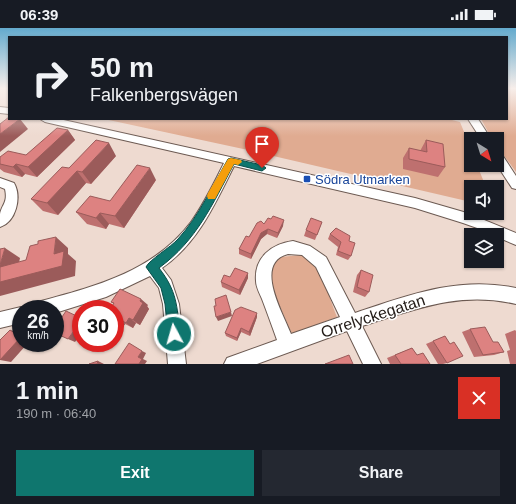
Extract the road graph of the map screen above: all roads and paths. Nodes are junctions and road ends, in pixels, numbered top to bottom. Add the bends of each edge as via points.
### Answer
1 (49, 120) edge
2 (474, 120) edge
3 (481, 132) edge
4 (231, 161) junction
5 (504, 167) edge
6 (0, 182) edge
7 (516, 185) edge
8 (0, 222) edge
9 (516, 239) edge
10 (152, 267) junction
11 (516, 296) edge
12 (64, 302) edge
13 (12, 317) edge
14 (0, 320) edge
15 (351, 321) junction
16 (287, 345) junction
17 (177, 364) edge
18 (233, 364) edge
19 (372, 364) edge

1 - 4 street
2 - 3 street
4 - 9 street via 440,210 493,228
4 - 10 street via 196,225 168,256
5 - 7 street
6 - 8 street via 10,186 13,201
10 - 12 street via 104,291
10 - 17 street via 166,285 171,304
11 - 15 street, Orrelyckegatan via 484,290 450,292
13 - 14 street
15 - 16 street, Orrelyckegatan
15 - 16 street via 321,262 313,254 303,249 288,248 277,252 267,261 264,282
15 - 19 street
16 - 18 street, Orrelyckegatan

